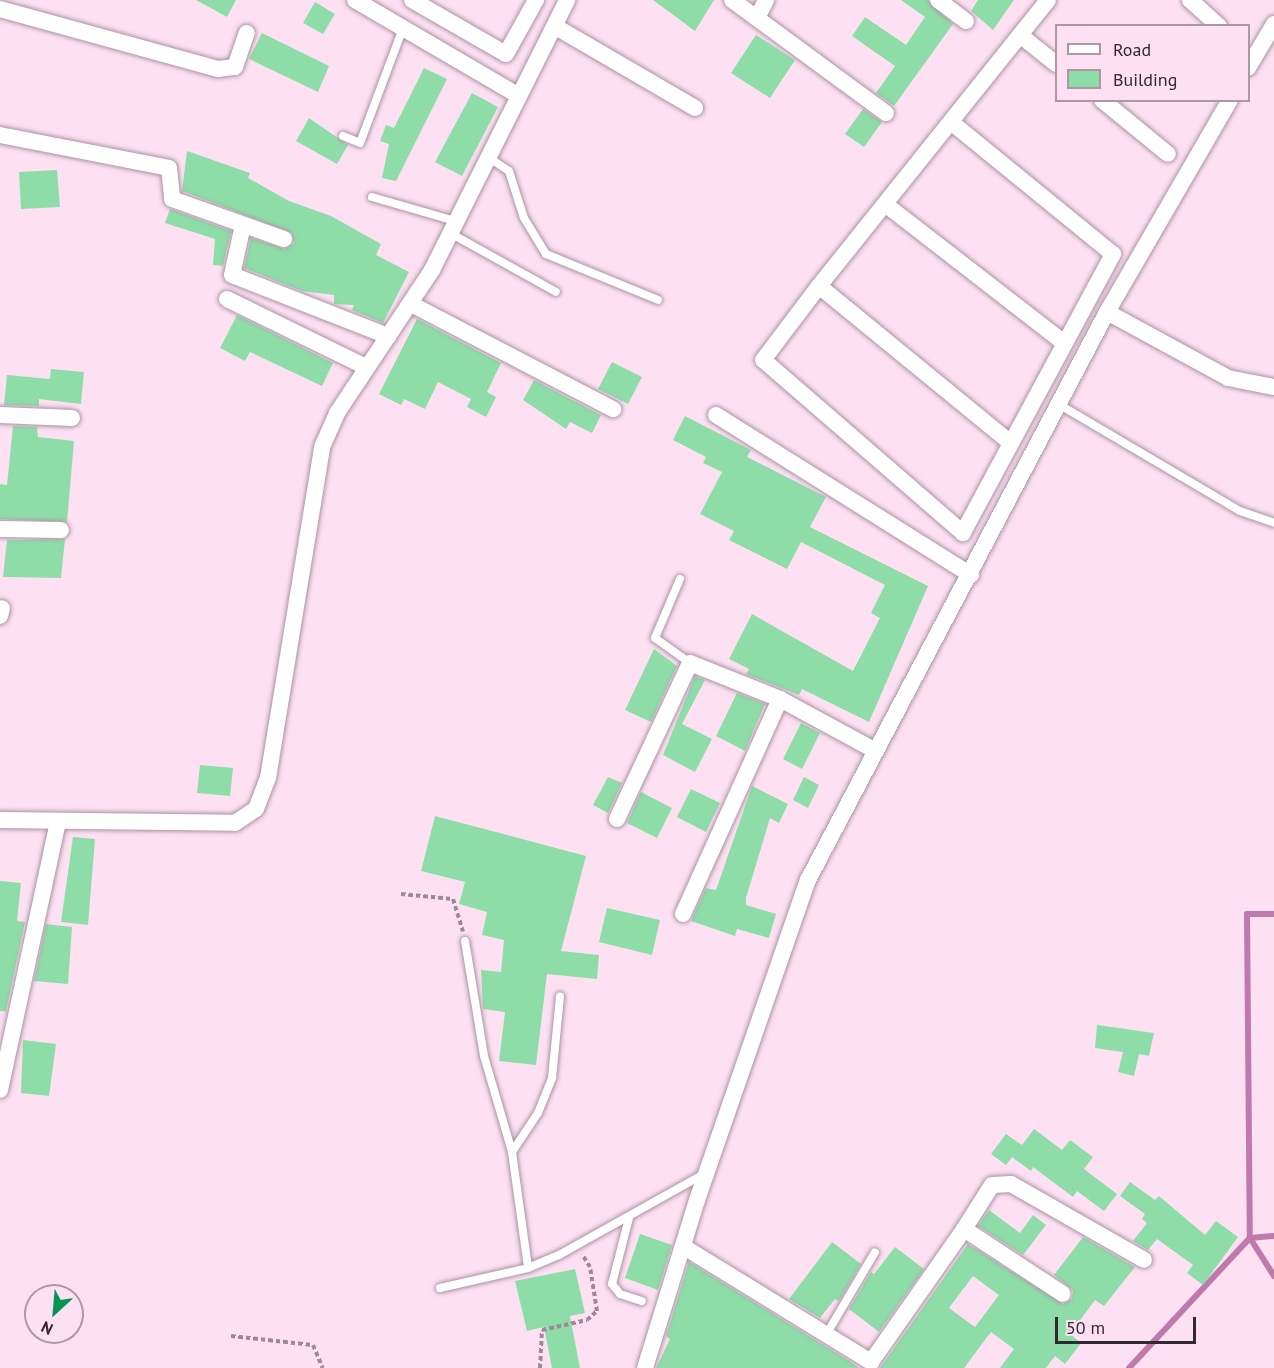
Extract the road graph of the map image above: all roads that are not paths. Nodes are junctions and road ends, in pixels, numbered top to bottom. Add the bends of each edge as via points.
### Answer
1 (355, 0) edge
2 (412, 0) edge
3 (536, 0) edge
4 (567, 0) edge
5 (732, 0) edge
6 (766, 0) edge
7 (938, 0) edge
8 (1048, 0) edge
9 (1190, 0) edge
10 (0, 9) edge
11 (758, 16) junction
12 (966, 21) dead end
13 (1217, 24) edge
14 (1274, 24) edge
15 (556, 27) junction
16 (403, 28) junction
17 (247, 33) dead end
18 (1020, 35) junction
19 (1055, 63) edge
20 (1250, 65) edge
21 (516, 94) junction
22 (1104, 102) edge
23 (1229, 102) edge
24 (695, 108) dead end
25 (886, 113) dead end
26 (951, 122) junction
27 (0, 135) edge
28 (343, 136) dead end
29 (1168, 154) dead end
30 (486, 156) junction
31 (372, 197) dead end
32 (885, 204) junction
33 (243, 225) junction
34 (453, 227) junction
35 (284, 239) dead end
36 (819, 286) junction
37 (556, 292) dead end
38 (227, 299) dead end
39 (658, 300) dead end
40 (411, 304) junction
41 (1107, 312) junction
42 (388, 336) junction
43 (1063, 342) junction
44 (366, 367) junction
45 (1274, 387) edge
46 (1060, 405) junction
47 (613, 410) dead end
48 (0, 415) edge
49 (716, 415) dead end
50 (72, 418) dead end
51 (1011, 442) junction
52 (1274, 523) edge
53 (0, 529) edge
54 (61, 530) dead end
55 (971, 575) junction
56 (680, 579) dead end
57 (690, 663) junction
58 (780, 699) junction
59 (874, 750) junction
60 (617, 819) dead end
61 (0, 820) edge
62 (58, 821) junction
63 (683, 914) dead end
64 (465, 941) road end
65 (561, 996) dead end
66 (0, 1090) edge
67 (512, 1152) junction
68 (707, 1172) junction
69 (629, 1218) junction
70 (964, 1229) junction
71 (684, 1247) junction
72 (875, 1252) dead end
73 (1144, 1260) dead end
74 (528, 1268) junction
75 (440, 1288) dead end
76 (1064, 1294) dead end
77 (642, 1301) dead end
78 (826, 1335) junction
79 (869, 1365) edge
80 (645, 1368) edge

1 - 16 street
2 - 3 street via 506,54
4 - 15 street
5 - 11 street
6 - 11 street
7 - 12 street
8 - 18 street
9 - 13 street
10 - 17 street via 218,69 235,67
11 - 25 street
14 - 20 street
15 - 21 street
15 - 24 street
16 - 21 street
16 - 28 lane via 360,143
18 - 19 street
18 - 26 street
21 - 30 street
22 - 29 street
23 - 41 street
26 - 32 street
26 - 43 street via 1112,252
27 - 33 street via 169,168 172,199
30 - 34 street
30 - 39 lane via 510,171 524,218 546,254
31 - 34 lane
32 - 36 street
32 - 43 street
33 - 35 street
33 - 42 street via 232,275
34 - 37 lane
34 - 40 street
36 - 51 street
36 - 51 street via 763,364 962,533
38 - 44 street
40 - 42 street
40 - 47 street
41 - 45 street via 1228,378
41 - 46 street
42 - 44 street
43 - 51 street
44 - 62 street via 337,413 316,464 268,778 256,809 235,823
46 - 52 lane via 1240,511
46 - 55 street
48 - 50 street
49 - 55 street
53 - 54 street
55 - 59 street
56 - 57 lane via 655,638
57 - 58 street
57 - 60 street
58 - 59 street
58 - 63 street
59 - 68 street via 808,880
61 - 62 street
62 - 66 street
64 - 67 lane via 482,1049
65 - 67 lane via 552,1078 538,1113
67 - 74 lane
68 - 69 lane
68 - 71 street
69 - 74 lane
69 - 77 lane via 612,1284 621,1294
70 - 73 street via 992,1185 1011,1184
70 - 76 street
70 - 79 street
71 - 78 street
71 - 80 street
72 - 78 lane
74 - 75 lane
78 - 79 street

